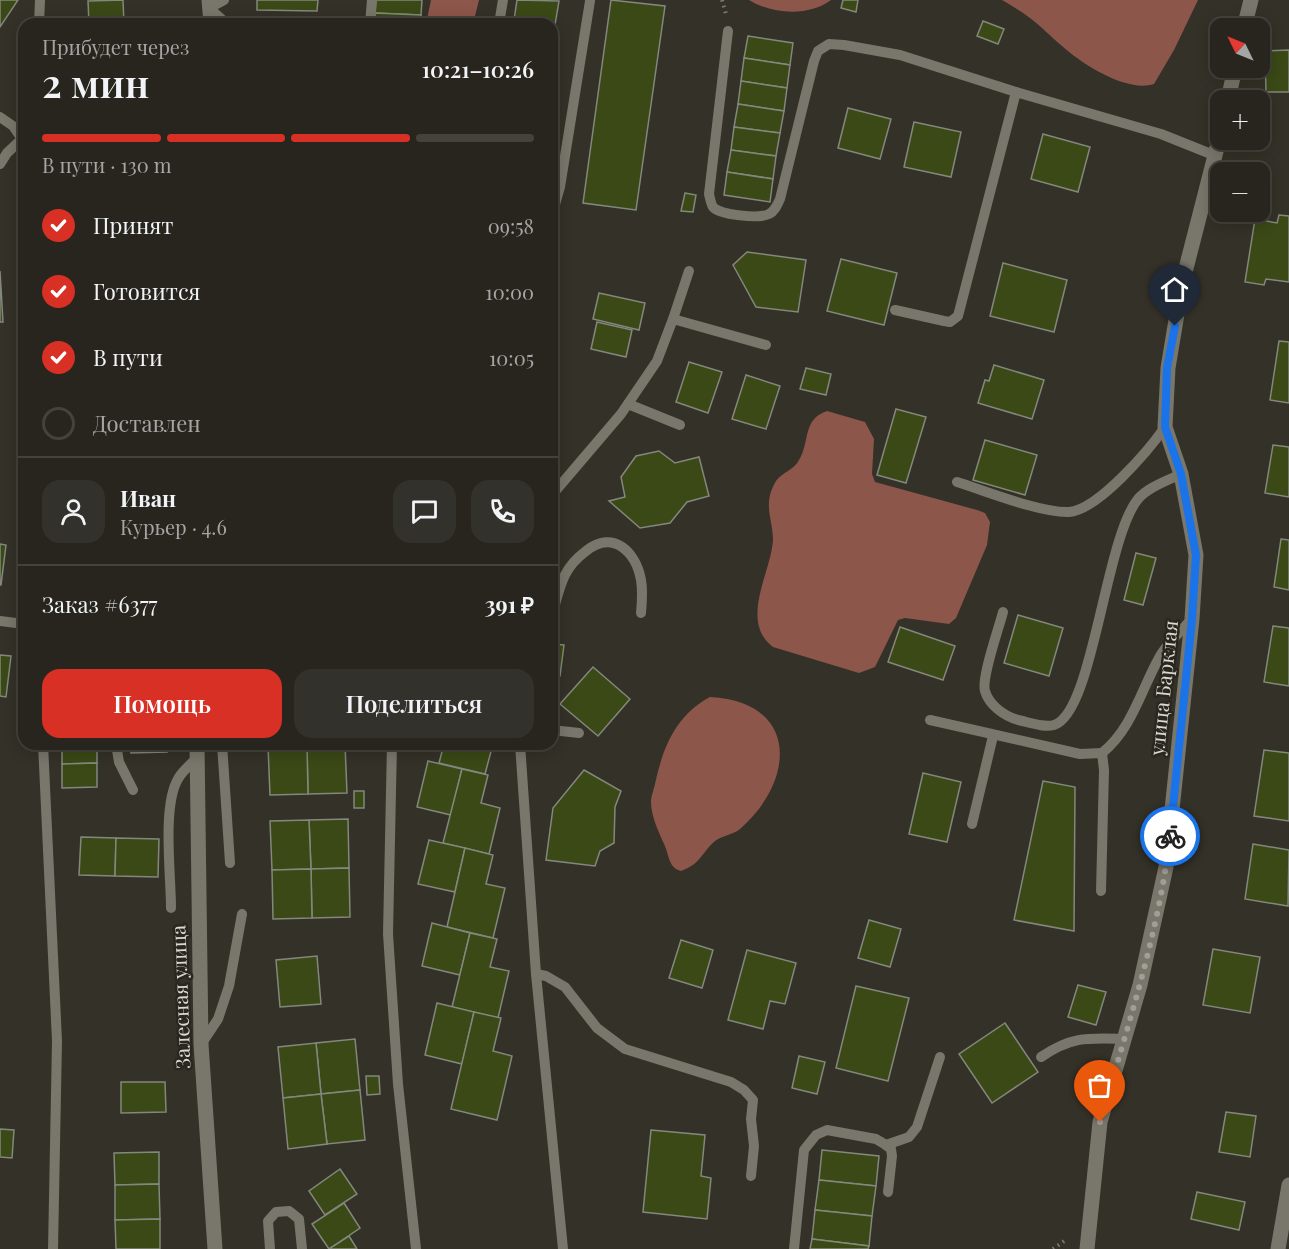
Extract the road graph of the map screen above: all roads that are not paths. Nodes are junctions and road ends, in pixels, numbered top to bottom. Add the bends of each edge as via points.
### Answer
1 (40, 0) edge
2 (224, 0) edge
3 (372, 0) edge
4 (503, 0) edge
5 (1251, 0) edge
6 (590, 2) dead end
7 (210, 11) edge
8 (39, 18) edge
9 (370, 18) edge
10 (500, 18) edge
11 (1246, 18) edge
12 (728, 31) dead end
13 (1016, 92) junction
14 (0, 117) edge
15 (18, 132) edge
16 (18, 143) edge
17 (1217, 150) edge
18 (1216, 156) junction
19 (0, 164) edge
20 (558, 194) edge
21 (689, 271) dead end
22 (895, 310) dead end
23 (673, 319) junction
24 (766, 345) dead end
25 (628, 404) junction
26 (680, 425) dead end
27 (1165, 427) junction
28 (1181, 474) junction
29 (957, 482) dead end
30 (558, 488) edge
31 (558, 595) edge
32 (1003, 612) dead end
33 (641, 613) dead end
34 (1192, 619) junction
35 (0, 621) edge
36 (18, 623) edge
37 (930, 720) dead end
38 (558, 731) edge
39 (579, 733) dead end
40 (993, 736) junction
41 (43, 750) edge
42 (117, 750) edge
43 (222, 750) edge
44 (392, 750) edge
45 (520, 750) edge
46 (197, 751) edge
47 (1102, 753) junction
48 (133, 790) dead end
49 (972, 824) dead end
50 (230, 863) dead end
51 (1101, 891) dead end
52 (171, 908) dead end
53 (242, 914) dead end
54 (536, 974) junction
55 (1124, 1039) junction
56 (201, 1044) junction
57 (940, 1057) dead end
58 (1041, 1057) dead end
59 (886, 1145) junction
60 (751, 1176) dead end
61 (1289, 1186) edge
62 (888, 1192) dead end
63 (53, 1249) edge
64 (215, 1249) edge
65 (270, 1249) edge
66 (302, 1249) edge
67 (416, 1249) edge
68 (563, 1249) edge
69 (794, 1249) edge
70 (1087, 1249) edge
71 (1278, 1249) edge

1 - 8 lane
2 - 7 lane
3 - 9 lane
4 - 10 lane
5 - 11 street
6 - 20 lane
12 - 13 lane via 709,194 719,212 758,217 775,210 814,61 818,51 829,44 900,55
13 - 18 lane via 1161,134
13 - 22 lane via 958,316 950,322
14 - 15 lane
16 - 19 lane
17 - 18 street, улица Барклая
18 - 27 street, улица Барклая via 1182,284 1167,368
21 - 23 lane
23 - 24 lane
23 - 25 lane via 657,361
25 - 26 lane
25 - 30 lane
27 - 28 street, улица Барклая
27 - 29 lane via 1149,450 1102,495 1071,512 1044,509
28 - 32 lane via 1140,496 1130,509 1119,535 1087,666 1075,702 1060,723 1049,727 1015,719 990,704 984,689
28 - 34 street, улица Барклая via 1196,555
31 - 33 lane via 564,575 577,558 601,542 612,542 627,551 637,568 641,579
34 - 47 lane via 1160,655 1127,723
34 - 55 street, улица Барклая via 1166,867
35 - 36 lane
37 - 40 lane
38 - 39 lane
40 - 47 lane via 1080,754
40 - 49 lane
41 - 63 lane via 57,1041
42 - 48 lane
43 - 50 lane
44 - 67 lane via 388,934 398,1084
45 - 54 lane
46 - 52 lane via 178,777 171,795
46 - 56 street, Залесная улица
47 - 51 lane
53 - 56 lane via 229,986 218,1019
54 - 60 lane via 564,987 597,1028 625,1049 731,1082 744,1090 753,1100
54 - 68 lane
55 - 58 lane via 1075,1040
55 - 70 street, улица Барклая via 1100,1122
56 - 64 street, Залесная улица
57 - 59 lane via 917,1126 909,1137
59 - 62 lane via 892,1156
59 - 69 lane via 876,1139 827,1130 816,1135 804,1150
61 - 71 street
65 - 66 lane via 268,1221 276,1212 289,1211 299,1219

